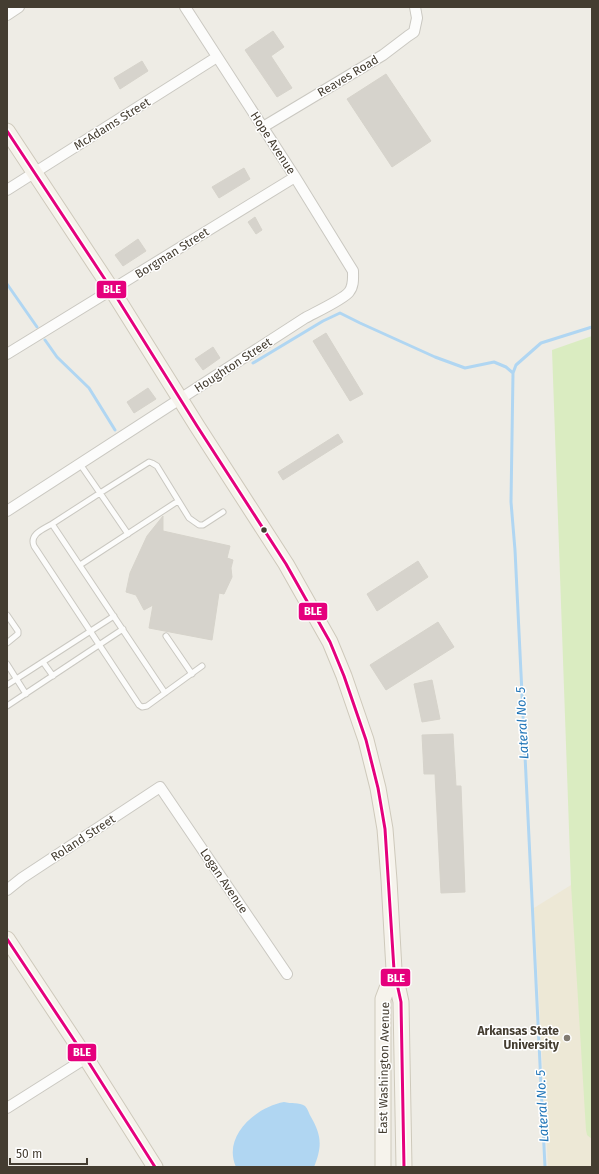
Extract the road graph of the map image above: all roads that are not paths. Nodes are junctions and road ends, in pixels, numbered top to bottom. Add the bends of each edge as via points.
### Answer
1 (19, 7) edge
2 (185, 7) edge
3 (416, 9) edge
4 (7, 14) edge
5 (217, 57) junction
6 (262, 127) junction
7 (7, 131) edge
8 (35, 172) junction
9 (295, 177) junction
10 (7, 190) edge
11 (353, 281) joint
12 (112, 290) junction
13 (7, 354) edge
14 (180, 399) junction
15 (80, 464) junction
16 (100, 493) junction
17 (178, 501) junction
18 (7, 511) edge
19 (223, 512) dead end
20 (52, 524) junction
21 (128, 534) junction
22 (80, 565) junction
23 (7, 615) edge
24 (114, 616) junction
25 (123, 629) junction
26 (90, 632) junction
27 (166, 636) dead end
28 (7, 643) edge
29 (99, 645) junction
30 (43, 662) junction
31 (7, 664) edge
32 (202, 666) dead end
33 (192, 674) junction
34 (53, 676) junction
35 (16, 679) junction
36 (7, 685) edge
37 (165, 693) junction
38 (26, 694) junction
39 (7, 706) edge
40 (160, 787) joint
41 (7, 890) edge
42 (7, 939) edge
43 (394, 970) junction
44 (287, 974) dead end
45 (86, 1058) junction
46 (7, 1108) edge
47 (155, 1167) edge
48 (383, 1167) edge
49 (404, 1167) edge

1 - 4 street
2 - 5 street, Hope Avenue
3 - 6 street, Reaves Road via 414,32 383,55
5 - 6 street, Hope Avenue
5 - 8 street, McAdams Street
6 - 9 street, Hope Avenue
7 - 8 street, East Washington Avenue
8 - 10 street, McAdams Street
8 - 12 street, East Washington Avenue
9 - 11 street, Hope Avenue via 353,271
9 - 12 street, Borgman Street
11 - 14 street, Houghton Street via 347,294 305,318
12 - 13 street, Borgman Street
12 - 14 street, East Washington Avenue
14 - 15 street, Houghton Street
14 - 43 street, East Washington Avenue via 290,571 330,642 344,676 366,740 378,788 385,836
15 - 16 lane
15 - 18 street, Houghton Street
16 - 17 lane via 149,462 157,466
16 - 20 lane
16 - 21 lane
17 - 19 lane via 189,518 199,526
17 - 21 lane
20 - 22 lane
20 - 26 lane via 36,534 32,541
21 - 22 lane
22 - 24 lane
23 - 28 lane via 18,631 18,634
24 - 25 lane
24 - 26 lane
25 - 29 lane
25 - 37 lane
26 - 29 lane
26 - 30 lane
27 - 33 lane
29 - 34 lane
29 - 37 lane via 139,705 147,706
30 - 34 lane
30 - 35 lane
31 - 35 lane
32 - 33 lane
33 - 37 lane
34 - 38 lane
35 - 36 lane
35 - 38 lane
38 - 39 lane
40 - 41 street, Roland Street
40 - 44 street, Logan Avenue
42 - 45 street
43 - 48 street, East Washington Avenue via 383,1000
43 - 49 street, East Washington Avenue via 401,1002
45 - 46 street
45 - 47 street

